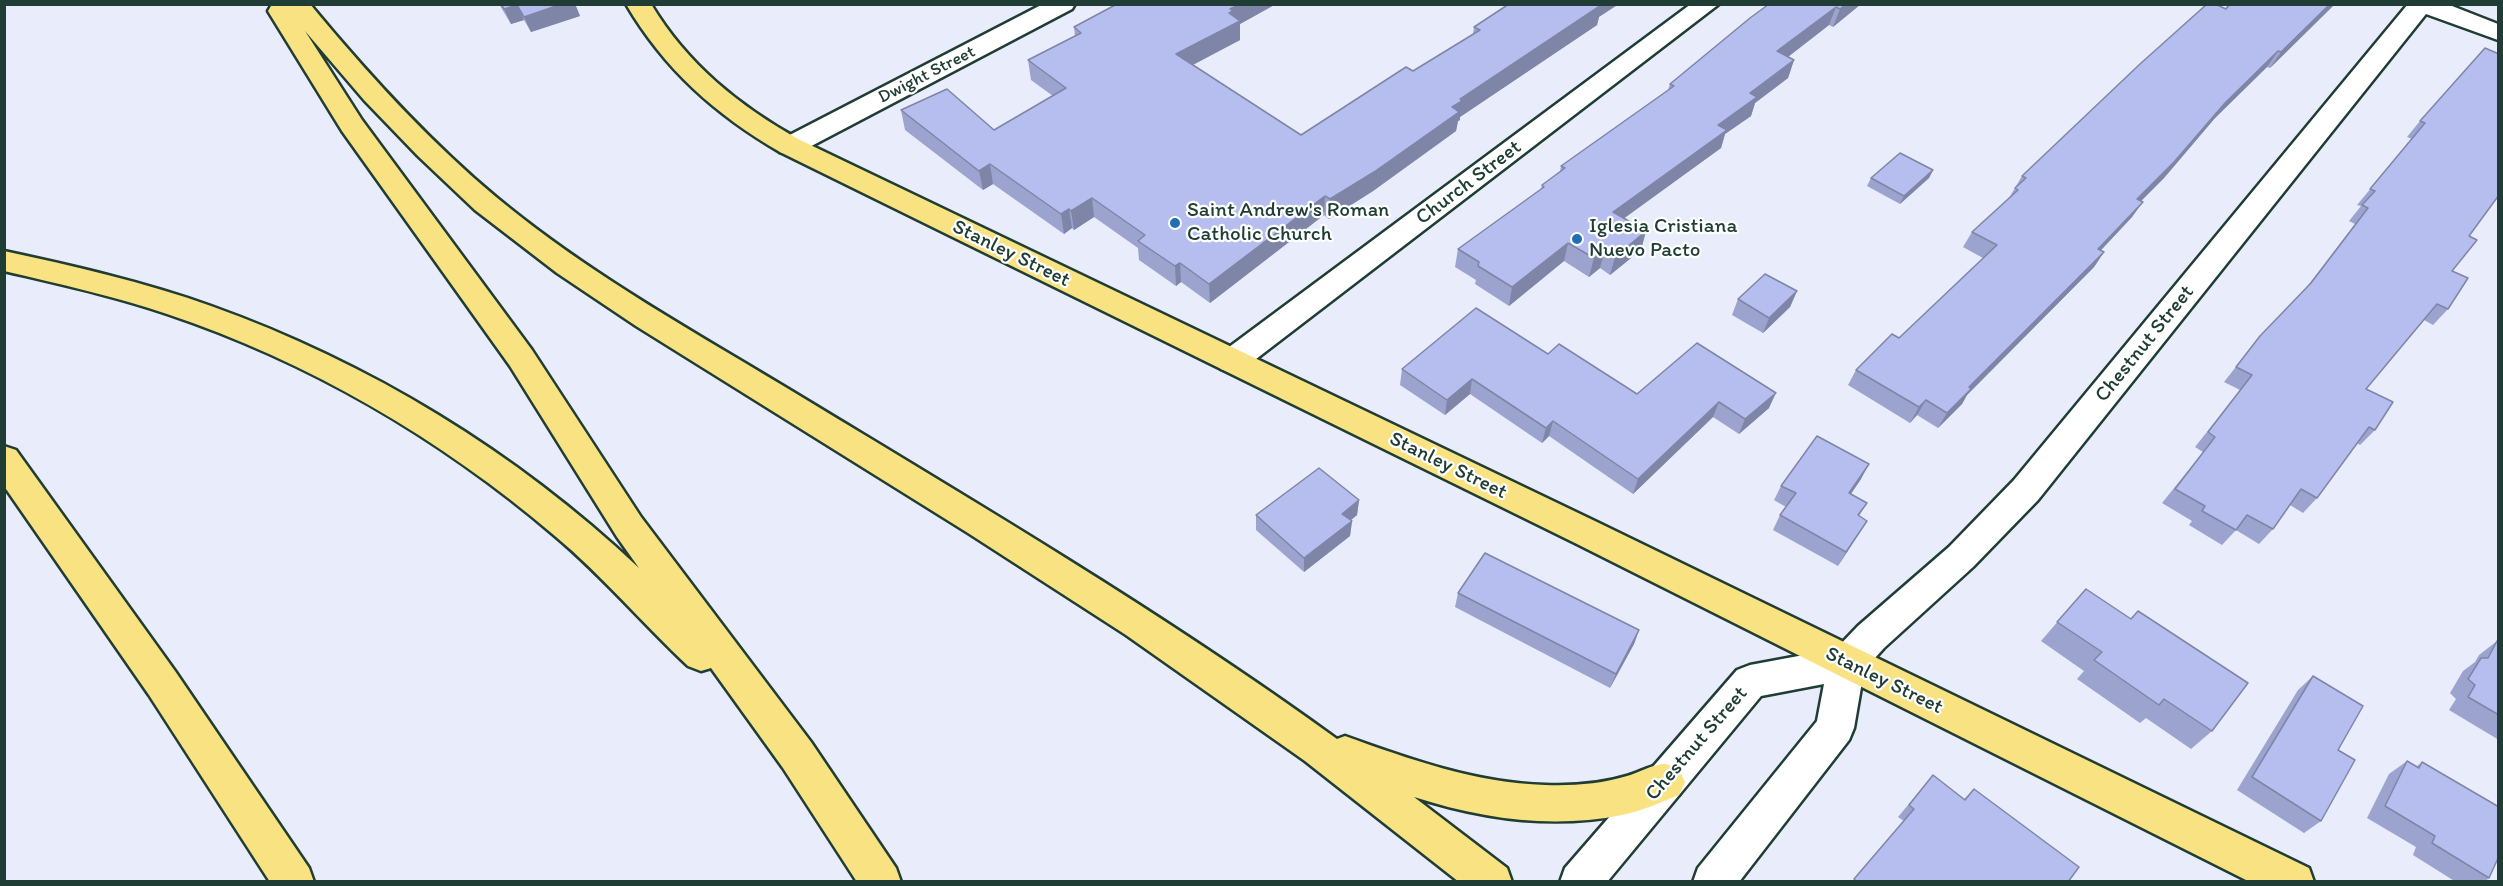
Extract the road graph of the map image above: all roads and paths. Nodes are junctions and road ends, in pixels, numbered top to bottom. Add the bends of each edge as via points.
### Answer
1 (276, 4) edge
2 (296, 4) edge
3 (638, 4) edge
4 (1063, 4) edge
5 (1707, 4) edge
6 (2422, 4) edge
7 (2499, 33) edge
8 (790, 146) junction
9 (4, 261) edge
10 (1232, 361) junction
11 (4, 459) edge
12 (1847, 663) junction
13 (759, 704) junction
14 (1314, 742) junction
15 (1665, 782) junction
16 (294, 882) edge
17 (881, 882) edge
18 (1492, 882) edge
19 (1580, 882) edge
20 (1713, 882) edge
21 (2295, 882) edge

1 - 13 main road via 346,116 520,358 629,527
2 - 14 main road via 355,76 418,143 549,253 651,321 1096,595
3 - 8 main road, Stanley Street via 665,45 704,85 749,122
4 - 8 street, Dwight Street
5 - 10 street, Church Street
6 - 7 street
6 - 12 street, Chestnut Street via 2026,490
8 - 10 main road, Stanley Street
9 - 13 main road via 200,313 308,358 387,398 494,468 567,525 694,648
10 - 12 main road, Stanley Street
11 - 16 main road via 162,683
12 - 15 street, Chestnut Street via 1750,682
12 - 20 street via 1835,728
12 - 21 main road, Stanley Street
13 - 17 main road via 798,755
14 - 15 main road via 1429,783 1512,802 1581,804 1623,797
14 - 18 main road
15 - 19 street, Chestnut Street

